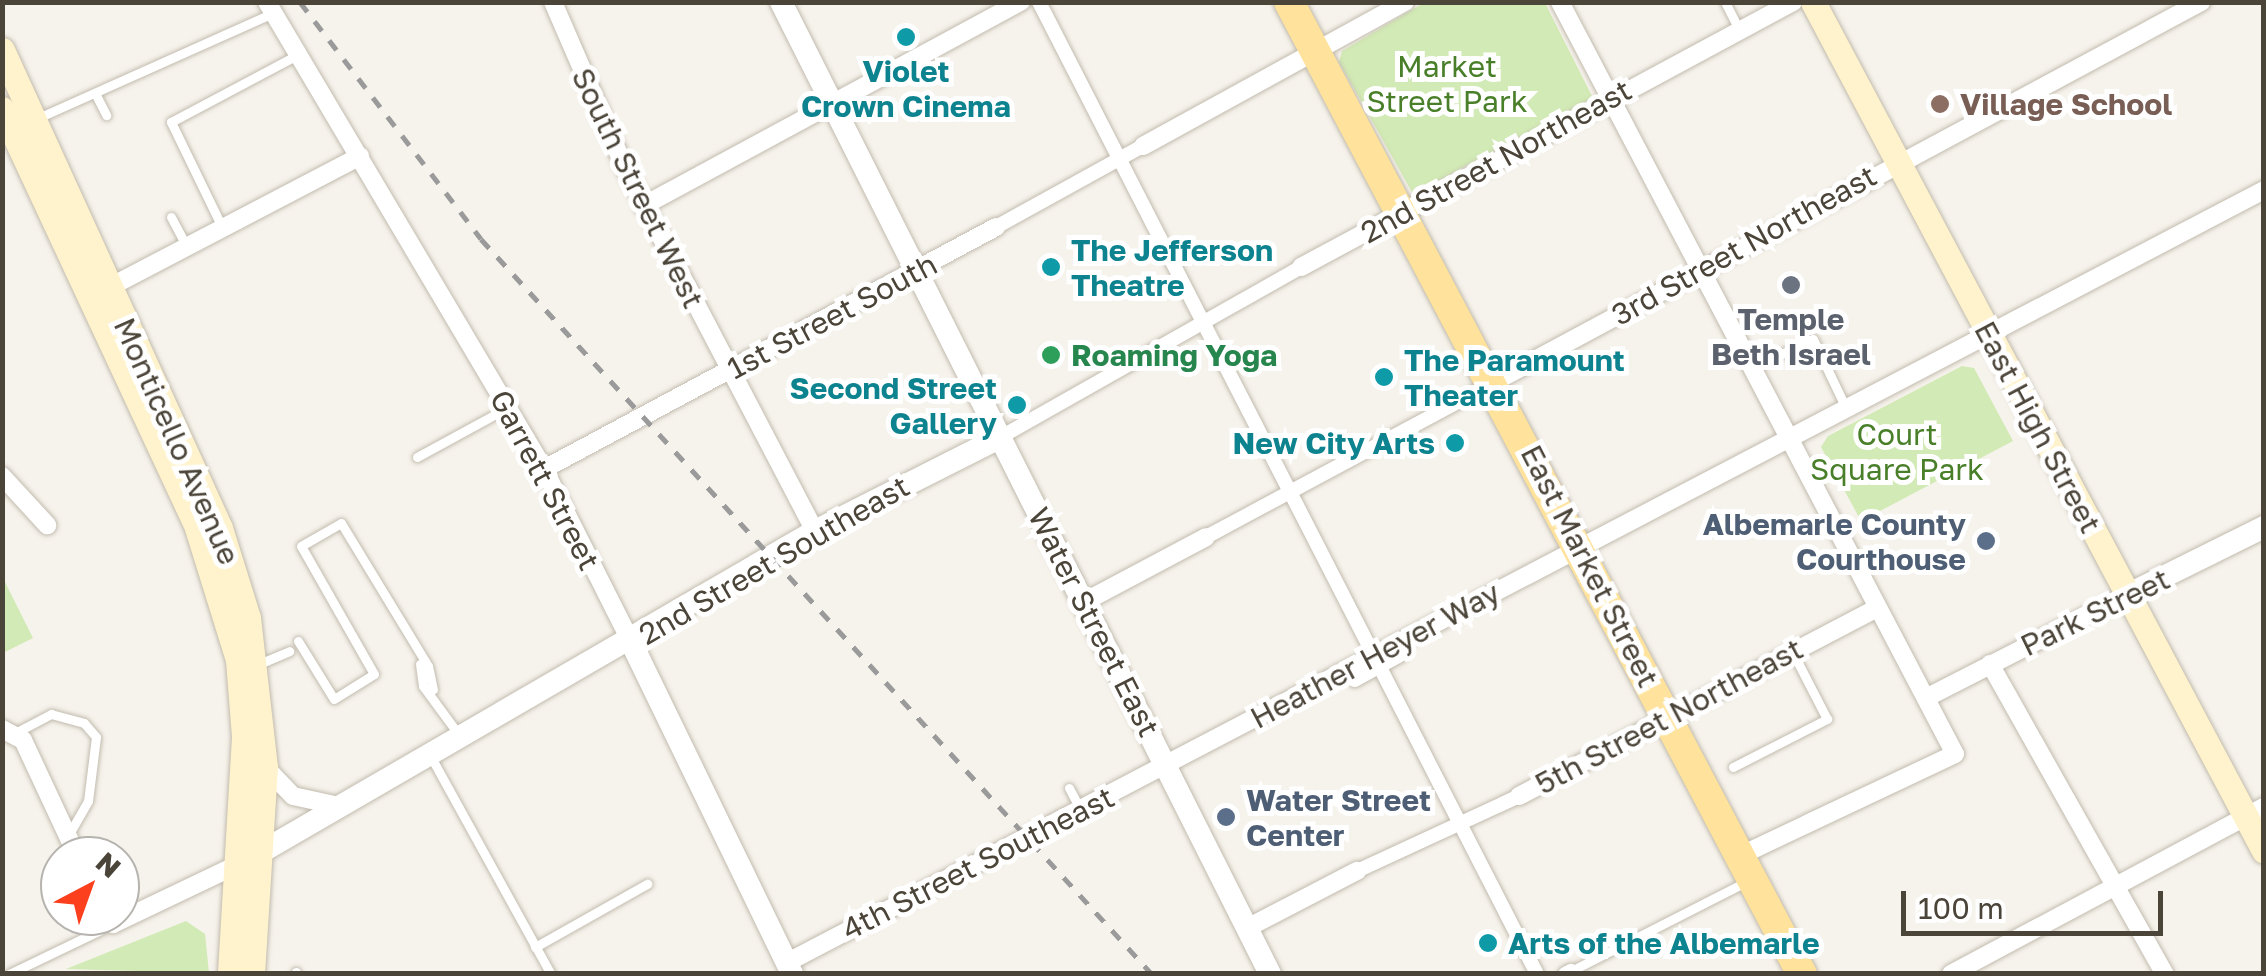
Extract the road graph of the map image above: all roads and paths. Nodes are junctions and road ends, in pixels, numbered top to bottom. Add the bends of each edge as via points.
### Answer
1 (553, 2) edge
2 (781, 2) edge
3 (1021, 2) edge
4 (1039, 2) edge
5 (1289, 2) edge
6 (1560, 2) edge
7 (1725, 2) edge
8 (1793, 2) edge
9 (1813, 2) edge
10 (2201, 2) edge
11 (1392, 6) edge
12 (270, 8) edge
13 (1739, 29) junction
14 (2, 50) edge
15 (299, 54) junction
16 (1318, 55) junction
17 (95, 93) junction
18 (1611, 98) junction
19 (831, 105) junction
20 (2, 109) edge
21 (106, 115) dead end
22 (34, 120) junction
23 (1143, 146) joint
24 (360, 156) junction
25 (1118, 158) junction
26 (1896, 162) junction
27 (2264, 190) edge
28 (644, 206) junction
29 (1404, 212) junction
30 (171, 217) dead end
31 (996, 227) joint
32 (222, 228) junction
33 (187, 247) junction
34 (1701, 266) junction
35 (1301, 267) joint
36 (918, 270) junction
37 (100, 292) junction
38 (1201, 320) junction
39 (1986, 331) junction
40 (1754, 367) junction
41 (731, 370) junction
42 (1494, 382) junction
43 (1844, 404) junction
44 (508, 407) junction
45 (1790, 434) junction
46 (999, 438) junction
47 (417, 457) dead end
48 (544, 470) junction
49 (2, 476) edge
50 (1289, 492) junction
51 (47, 524) dead end
52 (2264, 527) edge
53 (815, 532) junction
54 (1206, 537) joint
55 (1582, 543) junction
56 (2130, 594) junction
57 (1084, 602) junction
58 (1877, 608) junction
59 (1393, 637) dead end
60 (298, 641) dead end
61 (631, 642) junction
62 (288, 650) dead end
63 (1792, 650) junction
64 (1402, 654) dead end
65 (1373, 659) junction
66 (1347, 662) dead end
67 (1990, 664) junction
68 (256, 665) junction
69 (1355, 680) dead end
70 (1926, 698) junction
71 (1668, 716) junction
72 (9, 731) edge
73 (461, 739) junction
74 (430, 757) junction
75 (1168, 764) junction
76 (264, 767) junction
77 (1732, 767) dead end
78 (1069, 788) dead end
79 (1520, 796) joint
80 (349, 804) junction
81 (1081, 811) junction
82 (2255, 812) edge
83 (1460, 822) junction
84 (67, 836) edge
85 (69, 836) edge
86 (2264, 851) edge
87 (246, 860) junction
88 (1747, 867) junction
89 (1358, 872) joint
90 (647, 884) dead end
91 (2116, 886) junction
92 (140, 907) edge
93 (1249, 927) junction
94 (81, 936) edge
95 (535, 947) junction
96 (790, 968) edge
97 (1568, 972) edge
98 (9, 974) edge
99 (230, 974) edge
100 (252, 974) edge
101 (551, 974) edge
102 (1270, 974) edge
103 (1537, 974) edge
104 (1802, 974) edge
105 (1951, 974) edge
106 (2165, 974) edge

1 - 28 street, South Street West
2 - 19 street, Water Street East
3 - 19 street
4 - 25 street
5 - 16 main road, East Market Street
6 - 18 street
7 - 13 lane
8 - 13 street, 2nd Street Northeast
9 - 26 main road, East High Street
10 - 26 street, 3rd Street Northeast
11 - 16 street
12 - 15 street, Garrett Street
12 - 17 lane
13 - 18 street, 2nd Street Northeast
14 - 22 main road, Monticello Avenue
15 - 24 street, Garrett Street
15 - 32 lane via 171,122
16 - 23 street
16 - 29 main road, East Market Street
17 - 21 lane
17 - 22 lane
18 - 29 street, 2nd Street Northeast
18 - 34 street
19 - 28 street
19 - 36 street, Water Street East
20 - 37 main road, Monticello Avenue
22 - 37 main road, Monticello Avenue
23 - 25 street, 1st Street South
24 - 32 street
24 - 44 street, Garrett Street
25 - 31 street, 1st Street South
25 - 38 street
26 - 34 street, 3rd Street Northeast
26 - 39 main road, East High Street
27 - 39 street, Heather Heyer Way
28 - 41 street, South Street West
29 - 35 street, 2nd Street Northeast
29 - 42 main road, East Market Street
30 - 33 lane
31 - 36 street, 1st Street South
32 - 33 street
33 - 37 street
34 - 40 street
34 - 42 street, 3rd Street Northeast
35 - 38 street, 2nd Street Northeast
36 - 41 street, 1st Street South
36 - 46 street, Water Street East
37 - 68 main road, Monticello Avenue via 220,528
37 - 87 main road, Monticello Avenue via 212,564 238,660
38 - 46 street, 2nd Street Southeast
38 - 50 street
39 - 43 street, Heather Heyer Way
39 - 56 main road, East High Street
40 - 43 lane via 1813,339
40 - 45 street
41 - 48 street, 1st Street South
41 - 53 street, South Street West
42 - 50 street, 3rd Street Northeast
42 - 55 main road, East Market Street
43 - 45 street, Heather Heyer Way
44 - 47 lane
44 - 48 street, Garrett Street
45 - 55 street, Heather Heyer Way
45 - 58 street
46 - 53 street, 2nd Street Southeast
46 - 57 street, Water Street East
48 - 61 street, Garrett Street
49 - 51 street
50 - 54 street, 3rd Street Northeast
50 - 65 street
52 - 56 street, Park Street
53 - 61 street, 2nd Street Southeast
54 - 57 street
55 - 65 street, Heather Heyer Way
55 - 71 main road, East Market Street
56 - 67 street, Park Street
56 - 82 main road, East High Street
57 - 75 street, Water Street East
58 - 63 street, 5th Street Northeast
58 - 70 street
59 - 65 street
60 - 73 lane via 334,699 374,674 301,546 341,523
61 - 73 street, 2nd Street Southeast
61 - 96 street, Garrett Street
62 - 68 lane
63 - 71 street, 5th Street Northeast
63 - 77 lane via 1827,720
64 - 65 street
65 - 66 street
65 - 69 street
65 - 75 street, Heather Heyer Way
65 - 83 street
67 - 70 street, Park Street
67 - 91 street
68 - 76 main road, Monticello Avenue
70 - 88 street via 1956,754
71 - 79 street, 5th Street Northeast
71 - 88 main road, East Market Street
72 - 84 street
72 - 85 lane via 51,714 84,723 96,738 88,801
73 - 74 street, 2nd Street Southeast
74 - 80 street, 2nd Street Southeast
74 - 95 lane
75 - 81 street, 4th Street Southeast
75 - 93 street, Water Street East
76 - 80 street via 304,801
76 - 87 main road, Monticello Avenue
78 - 81 lane
79 - 83 street, 5th Street Northeast
80 - 87 street, 2nd Street Southeast
81 - 96 street, 4th Street Southeast
82 - 86 main road, East High Street
82 - 91 street
83 - 89 street, 5th Street Northeast
83 - 103 street
87 - 92 street, 2nd Street Southeast
87 - 99 main road, Monticello Avenue
87 - 100 main road, Monticello Avenue
88 - 97 lane
88 - 104 main road, East Market Street
89 - 93 street
90 - 95 lane
91 - 105 street
91 - 106 street
93 - 102 street, Water Street East
94 - 98 lane
95 - 101 lane

